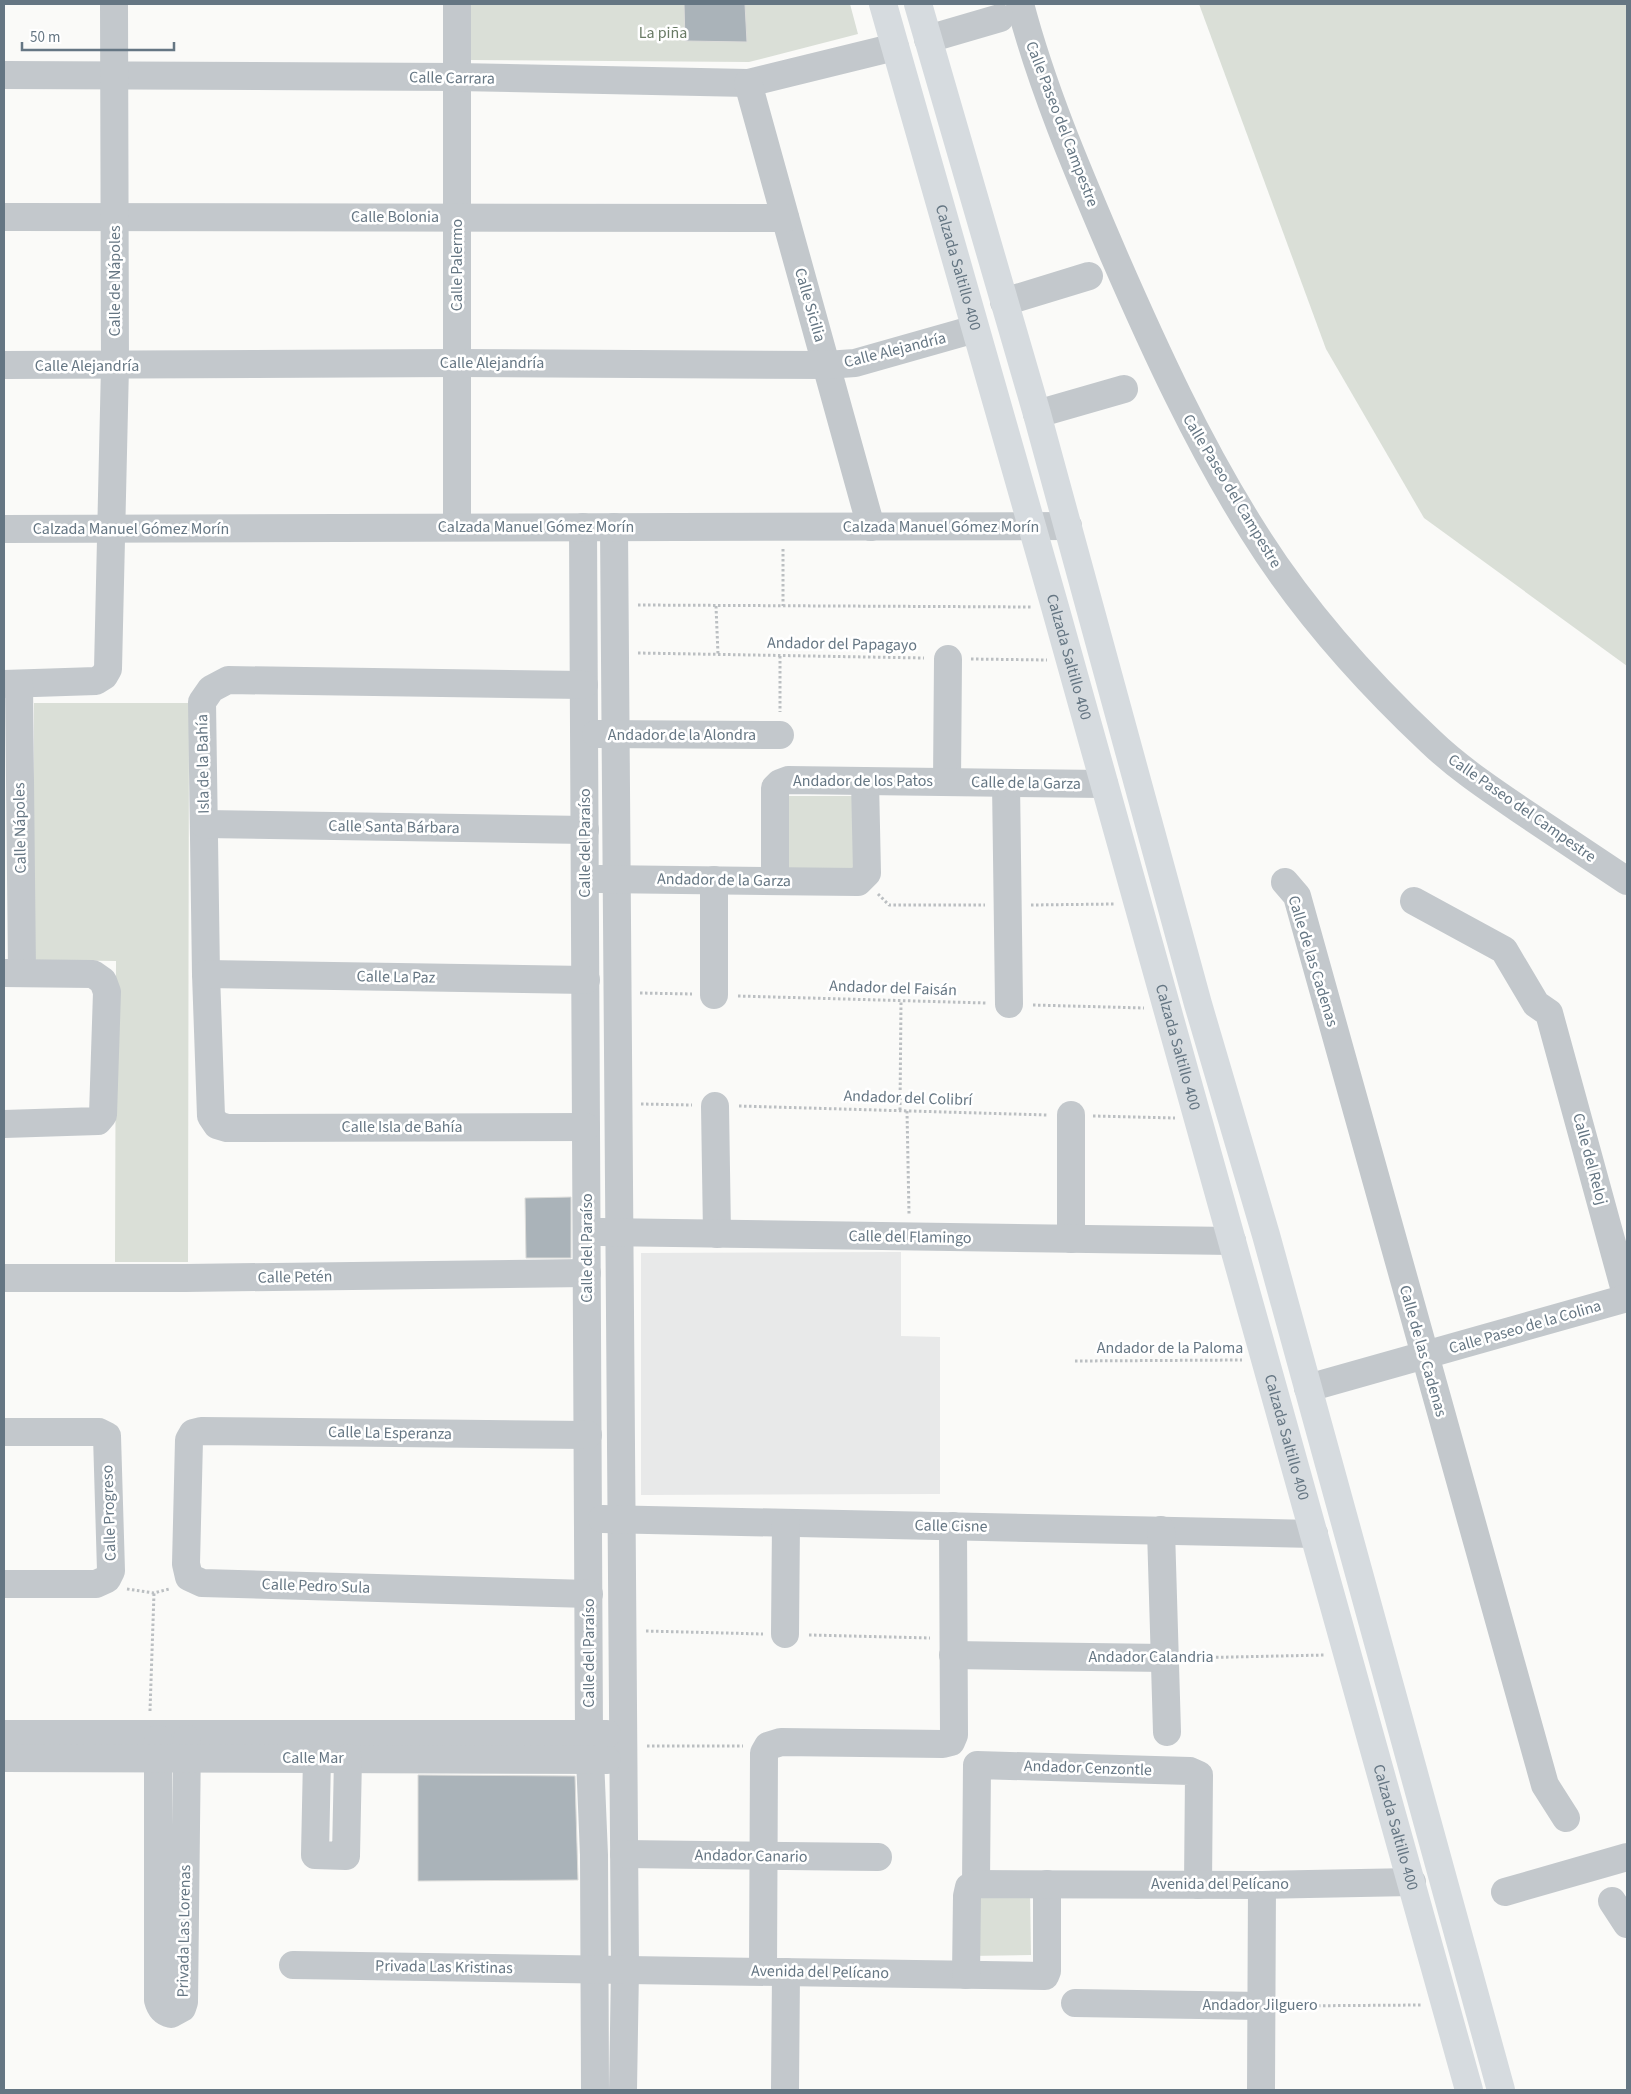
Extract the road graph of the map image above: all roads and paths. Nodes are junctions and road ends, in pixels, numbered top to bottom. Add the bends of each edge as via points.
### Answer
1 (114, 4) edge
2 (457, 4) edge
3 (883, 4) edge
4 (918, 4) edge
5 (1010, 11) edge
6 (928, 39) junction
7 (895, 47) junction
8 (4, 75) edge
9 (114, 76) junction
10 (457, 77) junction
11 (748, 83) junction
12 (4, 217) edge
13 (114, 217) junction
14 (457, 217) junction
15 (785, 218) junction
16 (1089, 276) dead end
17 (1004, 302) junction
18 (975, 329) junction
19 (457, 363) junction
20 (826, 365) junction
21 (4, 366) edge
22 (115, 366) junction
23 (1124, 389) dead end
24 (1037, 414) junction
25 (1068, 526) junction
26 (457, 527) junction
27 (583, 527) junction
28 (614, 527) junction
29 (782, 527) junction
30 (871, 527) junction
31 (1032, 527) junction
32 (4, 529) edge
33 (111, 529) junction
34 (614, 604) junction
35 (716, 606) junction
36 (783, 606) junction
37 (1055, 607) junction
38 (614, 652) junction
39 (718, 654) junction
40 (948, 659) junction
41 (1070, 660) junction
42 (11, 684) edge
43 (584, 685) junction
44 (615, 734) junction
45 (584, 735) junction
46 (780, 735) dead end
47 (865, 781) junction
48 (947, 782) junction
49 (1006, 783) junction
50 (1104, 784) junction
51 (204, 824) junction
52 (12, 826) edge
53 (585, 830) junction
54 (585, 879) junction
55 (616, 879) junction
56 (714, 880) junction
57 (775, 881) junction
58 (1627, 881) edge
59 (1285, 882) dead end
60 (1414, 901) dead end
61 (13, 973) edge
62 (206, 974) junction
63 (586, 980) junction
64 (617, 992) junction
65 (714, 995) junction
66 (901, 1000) junction
67 (1009, 1004) junction
68 (1167, 1008) junction
69 (618, 1104) junction
70 (715, 1106) junction
71 (900, 1110) junction
72 (907, 1111) junction
73 (1071, 1115) junction
74 (1198, 1119) junction
75 (4, 1124) edge
76 (217, 1125) joint
77 (586, 1127) junction
78 (587, 1232) junction
79 (619, 1233) junction
80 (716, 1234) junction
81 (909, 1237) junction
82 (1072, 1239) junction
83 (1232, 1242) junction
84 (587, 1273) junction
85 (4, 1278) edge
86 (1627, 1298) edge
87 (1424, 1355) junction
88 (1265, 1360) junction
89 (1075, 1361) dead end
90 (1308, 1388) junction
91 (4, 1432) edge
92 (588, 1435) junction
93 (588, 1519) junction
94 (621, 1520) junction
95 (786, 1523) junction
96 (952, 1526) junction
97 (1161, 1530) junction
98 (1314, 1534) junction
99 (189, 1577) junction
100 (108, 1579) junction
101 (4, 1584) edge
102 (154, 1593) junction
103 (589, 1594) junction
104 (785, 1634) dead end
105 (953, 1655) junction
106 (1348, 1655) junction
107 (1165, 1658) junction
108 (1167, 1732) dead end
109 (4, 1734) edge
110 (155, 1742) junction
111 (186, 1746) junction
112 (768, 1746) junction
113 (589, 1747) junction
114 (623, 1747) junction
115 (4, 1758) edge
116 (318, 1758) junction
117 (348, 1758) junction
118 (1566, 1818) dead end
119 (624, 1854) junction
120 (764, 1856) junction
121 (878, 1857) dead end
122 (1627, 1857) edge
123 (1412, 1882) junction
124 (1047, 1884) junction
125 (1198, 1885) junction
126 (1262, 1885) junction
127 (973, 1886) junction
128 (1505, 1892) dead end
129 (1612, 1901) dead end
130 (1627, 1924) edge
131 (293, 1965) dead end
132 (596, 1969) junction
133 (625, 1969) junction
134 (775, 1972) junction
135 (966, 1975) junction
136 (1075, 2003) dead end
137 (1445, 2004) junction
138 (1261, 2006) junction
139 (595, 2090) edge
140 (623, 2090) edge
141 (785, 2090) edge
142 (1261, 2090) edge
143 (1469, 2090) edge
144 (1501, 2090) edge

1 - 9 street, Calle de Nápoles
2 - 10 street, Calle Palermo
3 - 7 main road, Calzada Saltillo 400
4 - 6 main road, Calzada Saltillo 400
5 - 6 street
5 - 58 street, Calle Paseo del Campestre via 1185,412 1252,531 1285,579 1357,667 1431,743 1477,781
6 - 17 main road, Calzada Saltillo 400
7 - 11 street, Calle Carrara
7 - 18 main road, Calzada Saltillo 400
8 - 9 street, Calle Carrara
9 - 10 street, Calle Carrara
9 - 13 street, Calle de Nápoles
10 - 11 street, Calle Carrara
10 - 14 street, Calle Palermo
11 - 15 street, Calle Sicilia
12 - 13 street, Calle Bolonia
13 - 14 street, Calle Bolonia
13 - 22 street, Calle de Nápoles
14 - 15 street, Calle Bolonia
14 - 19 street, Calle Palermo
15 - 20 street, Calle Sicilia
16 - 17 street
17 - 24 main road, Calzada Saltillo 400
18 - 20 street, Calle Alejandría via 855,363
18 - 31 main road, Calzada Saltillo 400
19 - 20 street, Calle Alejandría
19 - 22 street, Calle Alejandría
19 - 26 street, Calle Palermo
20 - 30 street, Calle Sicilia
21 - 22 street, Calle Alejandría
22 - 33 street, Calle de Nápoles
23 - 24 street
24 - 25 main road, Calzada Saltillo 400
25 - 31 street, Calzada Manuel Gómez Morín
25 - 90 main road, Calzada Saltillo 400 via 1198,1004
26 - 27 street, Calzada Manuel Gómez Morín
26 - 33 street, Calzada Manuel Gómez Morín
27 - 28 street, Calzada Manuel Gómez Morín
27 - 43 street, Calle del Paraíso
28 - 29 street, Calzada Manuel Gómez Morín
28 - 34 street, Calle del Paraíso
29 - 30 street, Calzada Manuel Gómez Morín
29 - 36 path
30 - 31 street, Calzada Manuel Gómez Morín
31 - 37 main road, Calzada Saltillo 400
32 - 33 street, Calzada Manuel Gómez Morín
33 - 42 street, Calle de Nápoles via 108,669 104,676 96,681
34 - 35 path
34 - 38 street, Calle del Paraíso
35 - 36 path
35 - 39 path
36 - 37 path
37 - 41 main road, Calzada Saltillo 400
38 - 39 path, Andador del Papagayo
38 - 44 street, Calle del Paraíso
39 - 40 path, Andador del Papagayo
40 - 41 path, Andador del Papagayo
40 - 48 street
41 - 50 main road, Calzada Saltillo 400
42 - 52 street, Calle Nápoles
43 - 45 street, Calle del Paraíso
43 - 51 street, Isla de la Bahía via 228,680 211,688 202,702
44 - 45 street, Andador de la Alondra
44 - 46 street, Andador de la Alondra
44 - 55 street, Calle del Paraíso
45 - 53 street, Calle del Paraíso
47 - 48 street, Andador de los Patos
47 - 57 street, Andador de los Patos via 788,780 780,783 776,788
47 - 57 street, Andador de la Garza via 867,873 863,878 858,882
48 - 49 street, Calle de la Garza
49 - 50 street, Calle de la Garza
49 - 67 street
50 - 68 main road, Calzada Saltillo 400
51 - 53 street, Calle Santa Bárbara
51 - 62 street, Isla de la Bahía
52 - 61 street, Calle Nápoles
53 - 54 street, Calle del Paraíso
54 - 55 street, Andador de la Garza
54 - 63 street, Calle del Paraíso
55 - 56 street, Andador de la Garza
55 - 64 street, Calle del Paraíso
56 - 57 street, Andador de la Garza
56 - 65 street
59 - 87 street, Calle de las Cadenas via 1297,896
60 - 86 street, Calle del Reloj via 1504,950 1544,1012
61 - 75 street via 93,974 103,981 107,992 103,1115 98,1121
62 - 63 street, Calle La Paz
62 - 76 street, Isla de la Bahía via 211,1116
63 - 77 street, Calle del Paraíso
64 - 65 path, Andador del Faisán
64 - 69 street, Calle del Paraíso
65 - 66 path, Andador del Faisán
66 - 67 path, Andador del Faisán
66 - 71 path
67 - 68 path, Andador del Faisán
68 - 74 main road, Calzada Saltillo 400
69 - 70 path, Andador del Colibrí
69 - 79 street, Calle del Paraíso
70 - 71 path, Andador del Colibrí
70 - 80 street
71 - 72 path, Andador del Colibrí
72 - 73 path, Andador del Colibrí
72 - 81 path
73 - 74 path, Andador del Colibrí
73 - 82 street
74 - 83 main road, Calzada Saltillo 400
76 - 77 street, Calle Isla de Bahía via 227,1128
77 - 78 street, Calle del Paraíso
78 - 79 street, Calle del Flamingo
78 - 84 street, Calle del Paraíso
79 - 80 street, Calle del Flamingo
79 - 94 street, Calle del Paraíso
80 - 81 street, Calle del Flamingo
81 - 82 street, Calle del Flamingo
82 - 83 street, Calle del Flamingo
83 - 88 main road, Calzada Saltillo 400
84 - 85 street, Calle Petén
84 - 92 street, Calle del Paraíso
86 - 87 street, Calle Paseo de la Colina
87 - 90 street, Calle Paseo de la Colina
87 - 118 street, Calle de las Cadenas via 1545,1785
88 - 89 path, Andador de la Paloma
88 - 98 main road, Calzada Saltillo 400
90 - 144 main road, Calzada Saltillo 400
91 - 100 street, Calle Progreso via 104,1433 107,1436 111,1571
92 - 93 street, Calle del Paraíso
92 - 99 street, Calle La Esperanza via 193,1433 190,1440 186,1564
93 - 94 street, Calle Cisne
93 - 103 street, Calle del Paraíso
94 - 95 street, Calle Cisne
94 - 114 street, Calle del Paraíso
95 - 96 street, Calle Cisne
95 - 104 street
96 - 97 street, Calle Cisne
96 - 105 street
97 - 98 street, Calle Cisne
97 - 107 street
98 - 106 main road, Calzada Saltillo 400
99 - 102 path via 179,1585
99 - 103 street, Calle Pedro Sula via 202,1582
100 - 101 street, Calle Progreso via 96,1584
100 - 102 path via 122,1588
102 - 110 path
103 - 113 street, Calle del Paraíso
105 - 107 street, Andador Calandria
105 - 112 street via 954,1735 951,1742 781,1742
106 - 107 path, Andador Calandria
106 - 123 main road, Calzada Saltillo 400
107 - 108 street
109 - 110 street, Calle Mar
110 - 111 street, Calle Mar
110 - 111 street, Privada Las Lorenas via 158,2000 160,2007 172,2014 182,2008 184,2002
110 - 115 street, Calle Mar
111 - 113 street, Calle Mar
111 - 116 street, Calle Mar
112 - 114 path
112 - 120 street via 764,1753
113 - 114 street, Calle Mar
113 - 117 street, Calle Mar
113 - 132 street, Calle del Paraíso
114 - 119 street, Calle del Paraíso
116 - 117 street, Calle Mar
116 - 117 street via 316,1855 346,1856
119 - 120 street, Andador Canario
119 - 133 street, Calle del Paraíso
120 - 121 street, Andador Canario
120 - 134 street
122 - 128 street
123 - 126 street, Avenida del Pelícano
123 - 137 main road, Calzada Saltillo 400
124 - 125 street, Avenida del Pelícano
124 - 127 street, Avenida del Pelícano
124 - 135 street, Avenida del Pelícano via 1045,1976
125 - 126 street, Avenida del Pelícano
125 - 127 street, Andador Cenzontle via 1199,1774 1190,1771 977,1765
126 - 138 street
127 - 135 street
129 - 130 street
131 - 132 street, Privada Las Kristinas
132 - 133 street, Avenida del Pelícano
132 - 139 street, Calle del Paraíso
133 - 134 street, Avenida del Pelícano
133 - 140 street, Calle del Paraíso
134 - 135 street, Avenida del Pelícano
134 - 141 street
136 - 138 street, Andador Jilguero
137 - 138 path, Andador Jilguero
137 - 143 main road, Calzada Saltillo 400
138 - 142 street

